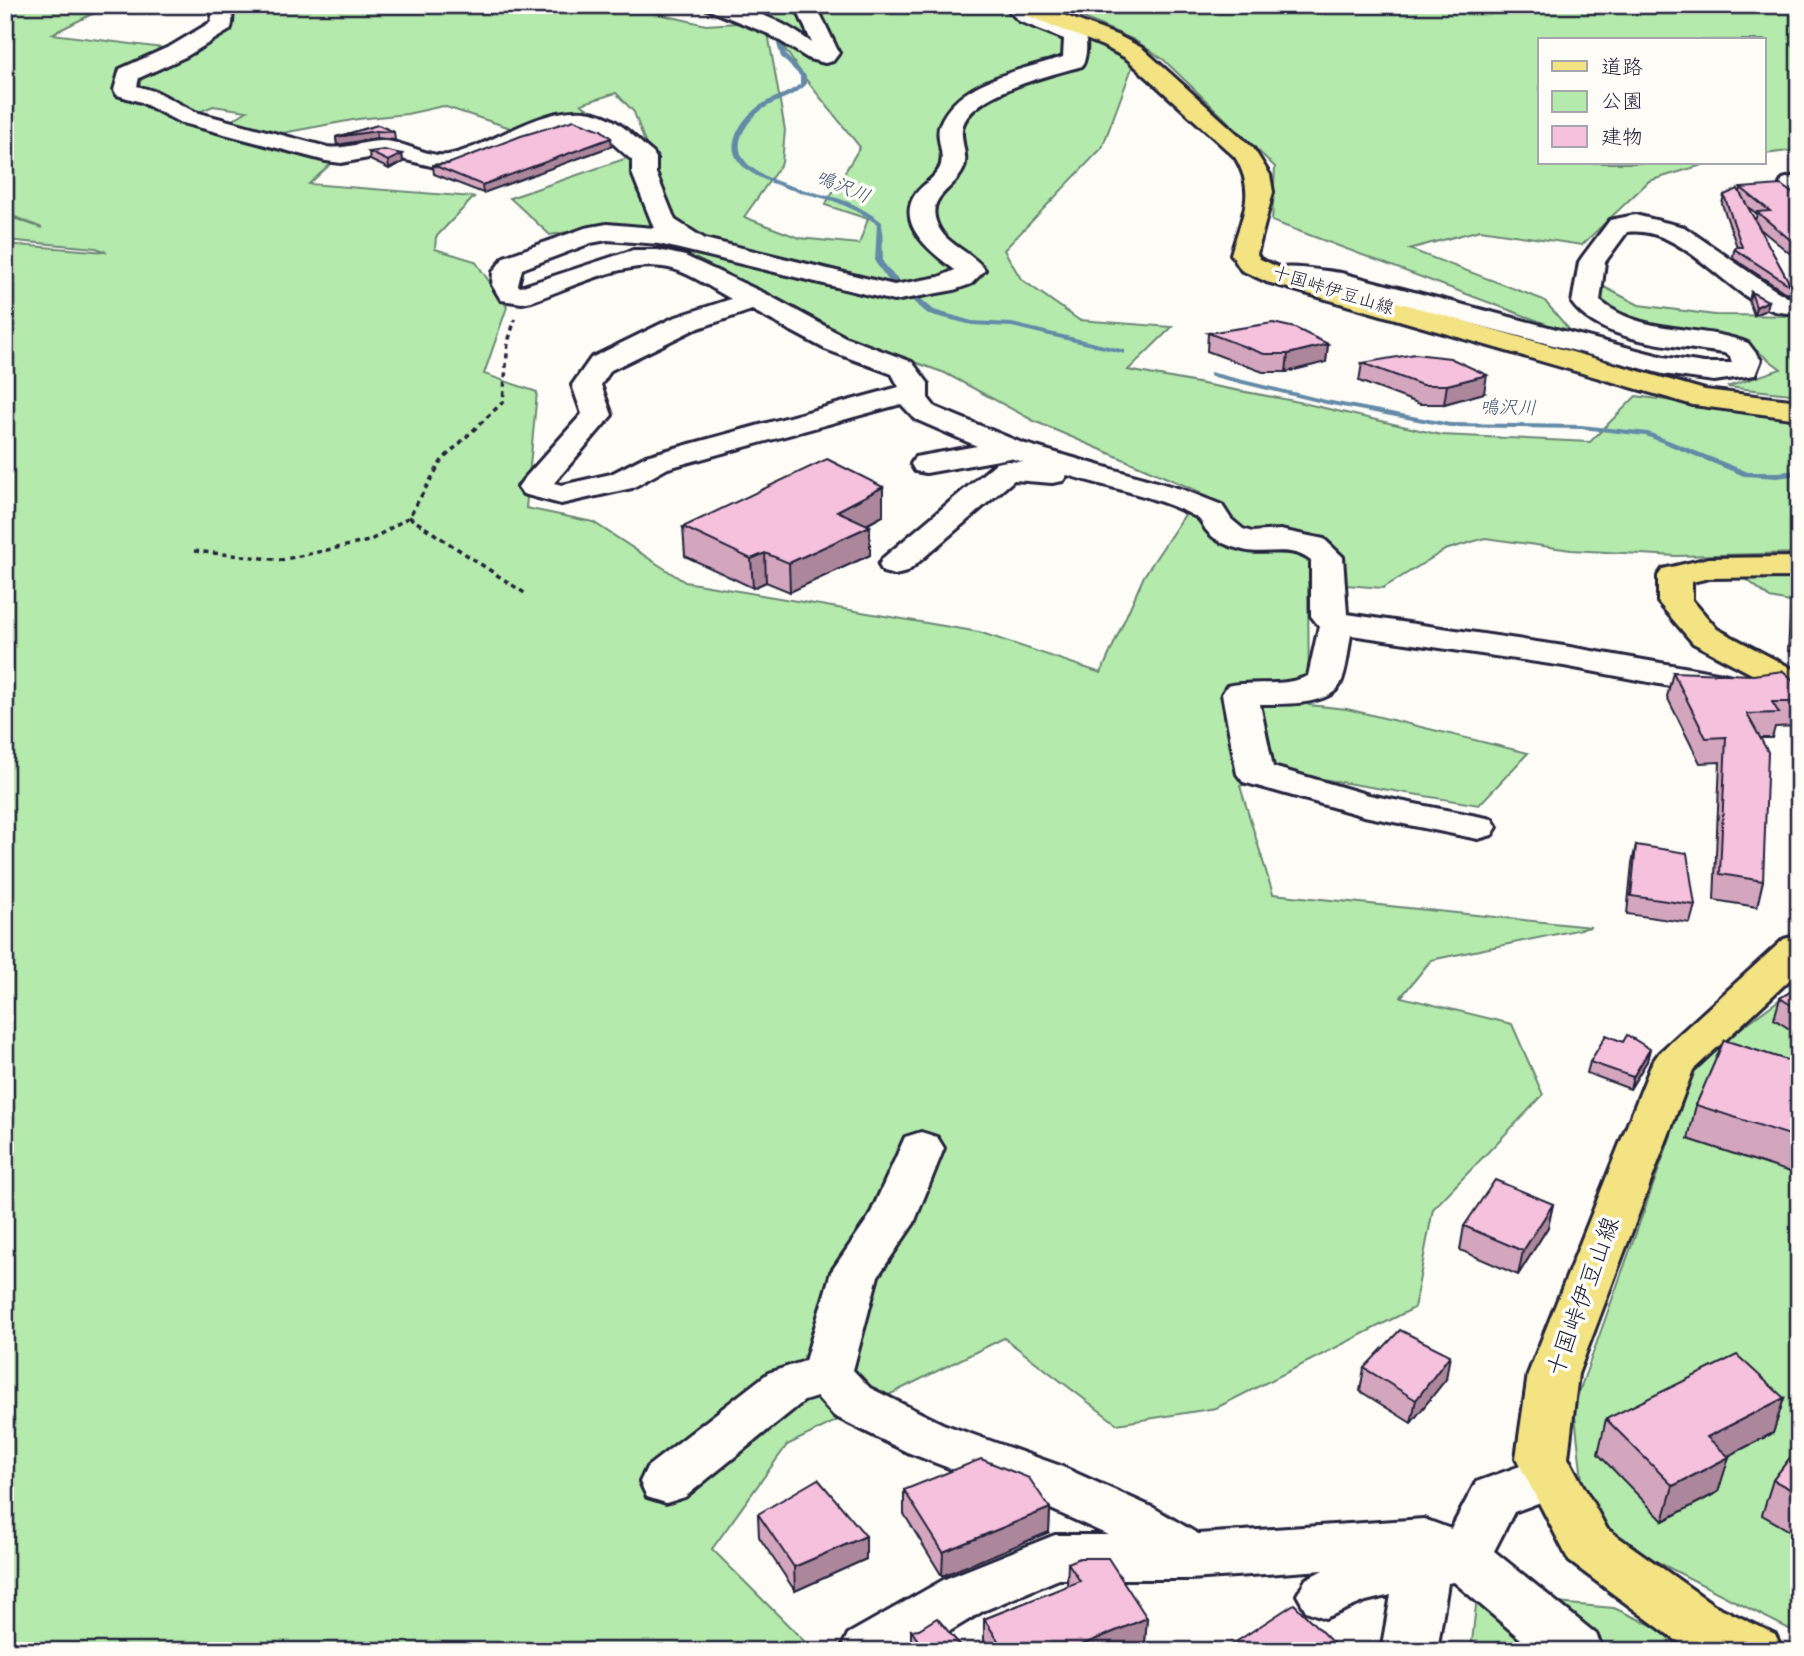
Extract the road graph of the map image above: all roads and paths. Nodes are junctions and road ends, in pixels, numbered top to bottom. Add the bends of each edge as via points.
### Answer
1 (224, 5) edge
2 (713, 5) edge
3 (805, 5) edge
4 (1023, 7) edge
5 (1799, 183) edge
6 (1799, 197) edge
7 (699, 245) junction
8 (1276, 276) junction
9 (522, 295) junction
10 (756, 300) junction
11 (1799, 306) edge
12 (914, 392) junction
13 (1799, 410) edge
14 (1012, 449) junction
15 (926, 464) dead end
16 (1074, 468) junction
17 (409, 517) junction
18 (194, 551) dead end
19 (895, 565) dead end
20 (1799, 567) edge
21 (526, 594) dead end
22 (1336, 623) junction
23 (1789, 684) edge
24 (1478, 827) dead end
25 (1799, 948) edge
26 (1706, 1033) junction
27 (1752, 1050) edge
28 (920, 1148) dead end
29 (827, 1374) junction
30 (1551, 1476) junction
31 (666, 1482) dead end
32 (1190, 1557) junction
33 (1443, 1562) junction
34 (1325, 1595) dead end
35 (868, 1651) edge
36 (1409, 1651) edge
37 (1576, 1651) edge
38 (1755, 1651) edge

1 - 7 street via 222,25 128,74 125,90 187,117 326,154 341,156 385,148 448,163 558,120 583,117 603,124 644,158 644,173 664,224
2 - 3 street via 760,21 816,56 825,56 828,53
4 - 7 street via 1020,12 1026,17 1075,36 1074,61 987,92 968,101 956,114 950,129 955,157 952,170 925,199 922,209 928,232 972,270 962,278 894,293
4 - 8 main road, 十国峠伊豆山線 via 1134,53 1245,153 1258,175 1261,192 1244,254 1250,264
5 - 6 street via 1792,184
7 - 9 street via 631,232 585,236 513,263 506,272 505,285 511,293
8 - 11 street via 1341,281 1663,365 1707,373 1745,369 1747,360 1742,352 1728,346 1633,328 1605,318 1586,303 1592,262 1619,225 1636,223 1675,232 1762,294 1780,304
8 - 13 main road, 十国峠伊豆山線 via 1703,398
9 - 10 street via 633,258 659,258 685,264
9 - 17 path via 508,342 503,402 442,460
10 - 12 street via 835,343 902,368 914,383
10 - 12 street via 683,324 601,364 586,385 597,415 534,487 561,495 621,481 657,462
12 - 14 street via 913,400 925,413
14 - 15 street
14 - 16 street
16 - 19 street via 1057,474 1007,470
16 - 22 street via 1210,512 1232,536 1250,542 1280,540 1313,546 1327,557 1328,616
17 - 18 path via 369,541 281,560
17 - 21 path
20 - 23 main road via 1709,568 1675,576 1675,602 1705,636
22 - 23 street via 1564,656 1720,685
22 - 24 street via 1324,682 1300,693 1240,694 1256,774 1364,805
25 - 26 main road, 十国峠伊豆山線
26 - 27 street
26 - 30 main road, 十国峠伊豆山線 via 1674,1063 1553,1374 1542,1458
28 - 29 street via 890,1223 855,1272
29 - 31 street via 786,1387
29 - 32 street via 852,1402 913,1432 1124,1518
30 - 33 street via 1495,1497
30 - 38 main road, 十国峠伊豆山線 via 1588,1545 1694,1622
32 - 33 street via 1424,1541
32 - 35 street via 1055,1557 964,1595
33 - 34 street via 1355,1580
33 - 36 street
33 - 37 street

